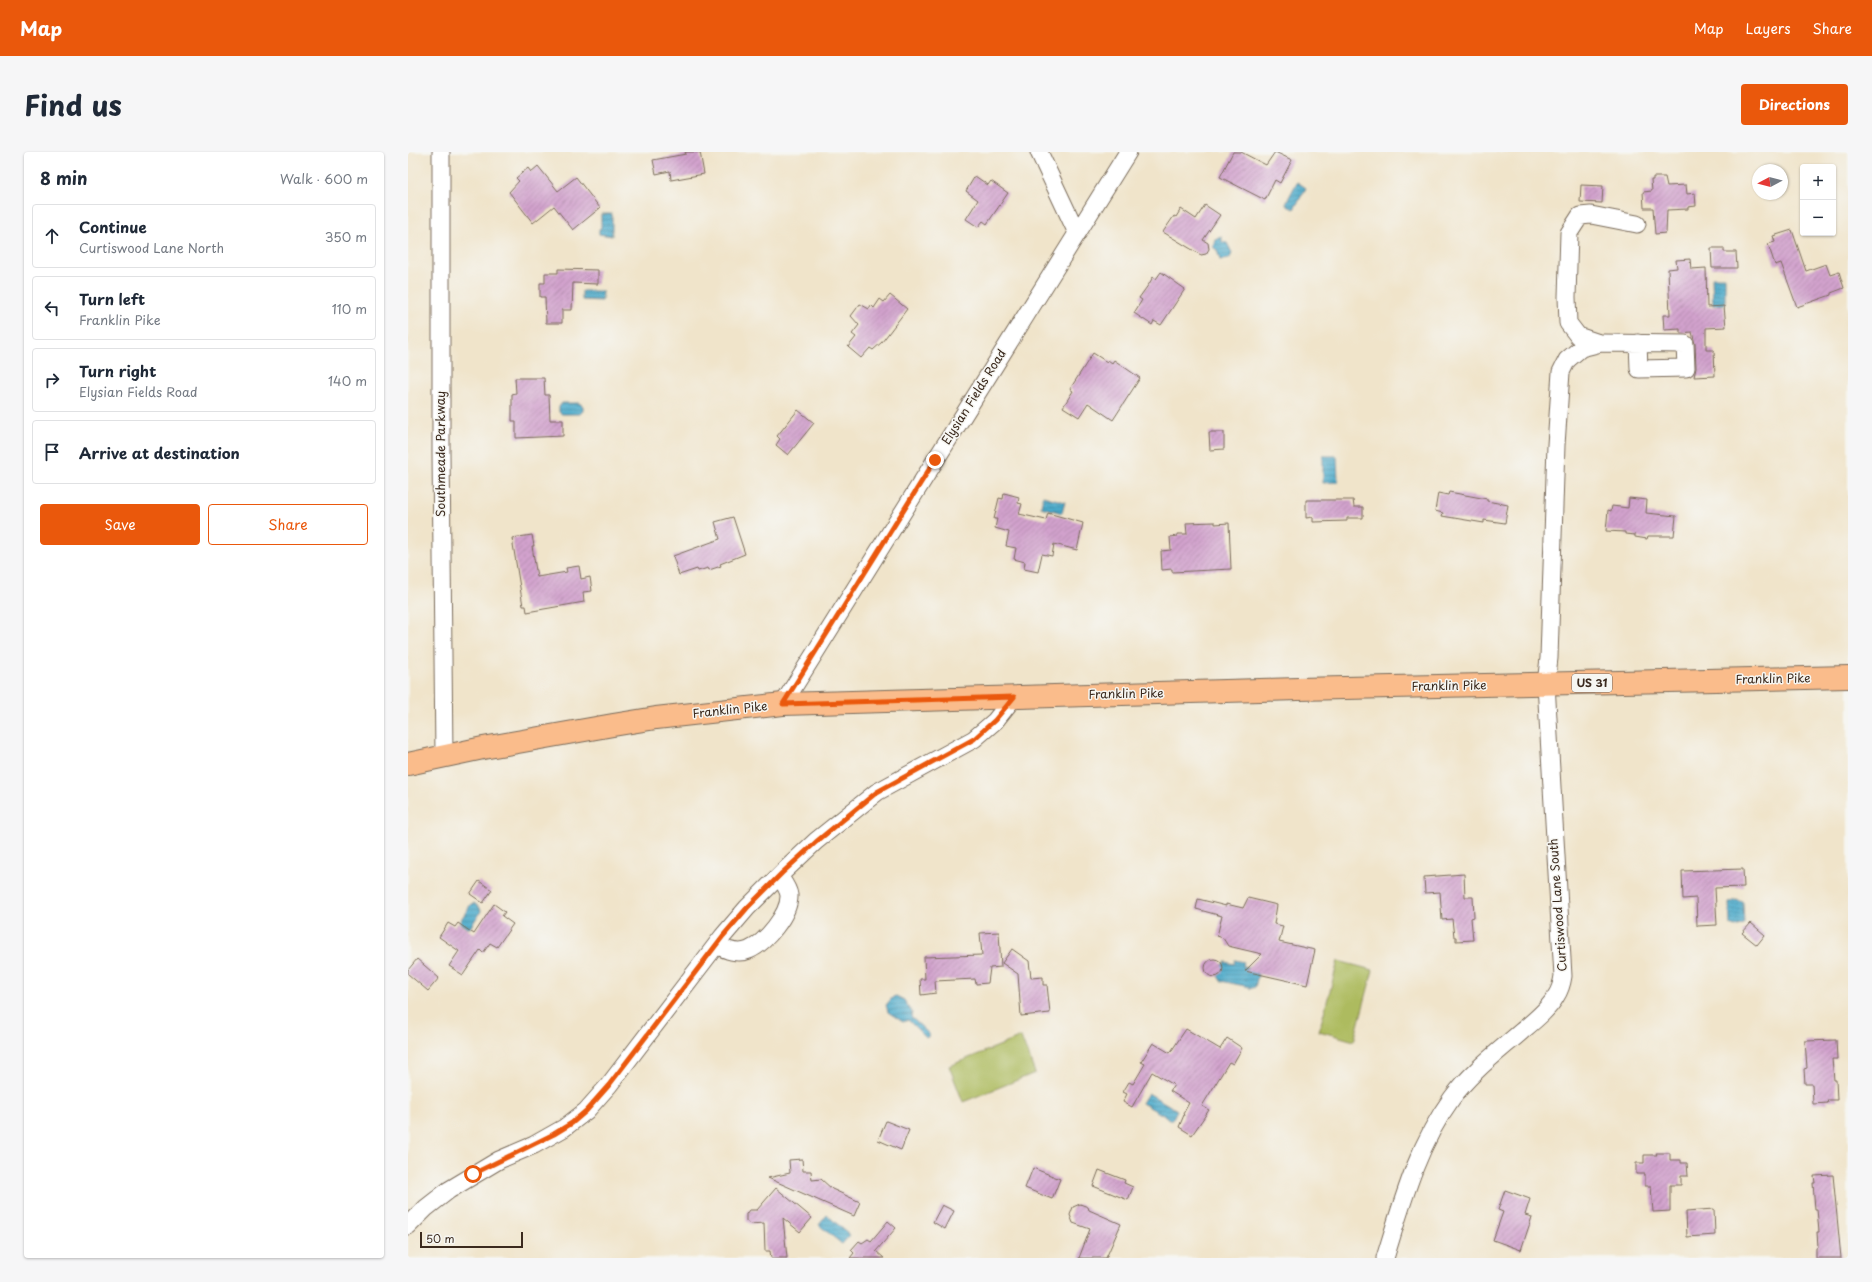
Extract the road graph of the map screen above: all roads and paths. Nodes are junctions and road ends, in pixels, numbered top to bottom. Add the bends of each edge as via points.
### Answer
1 (442, 152) edge
2 (1039, 152) edge
3 (1128, 152) edge
4 (1636, 224) dead end
5 (1077, 234) junction
6 (1568, 323) junction
7 (1601, 343) junction
8 (1638, 344) dead end
9 (1567, 360) junction
10 (1848, 677) edge
11 (1546, 684) junction
12 (1014, 697) junction
13 (783, 704) junction
14 (444, 756) junction
15 (408, 764) edge
16 (779, 876) junction
17 (716, 945) junction
18 (408, 1226) edge
19 (1385, 1258) edge

1 - 14 street, Southmeade Parkway
2 - 5 street
3 - 5 street, Elysian Fields Road
4 - 6 street via 1591,215 1580,216 1568,233
5 - 13 street, Elysian Fields Road
6 - 7 street via 1578,336
6 - 9 street
7 - 8 street
7 - 9 street via 1580,348
9 - 11 street, Curtiswood Lane South via 1561,372 1556,445
10 - 11 main road, Franklin Pike / US 31
11 - 12 main road, Franklin Pike / US 31
11 - 19 street, Curtiswood Lane South via 1563,976 1560,988 1556,998 1535,1020 1461,1086 1441,1114 1430,1132 1410,1181
12 - 13 main road, Franklin Pike / US 31
12 - 16 street via 995,720 974,739 877,792
13 - 14 main road, Franklin Pike / US 31 via 641,721
14 - 15 main road, Franklin Pike / US 31
16 - 17 street via 747,908
16 - 17 street via 789,894 788,906 775,927 748,950 732,951
17 - 18 street via 609,1085 586,1111 559,1131 499,1160 449,1190

